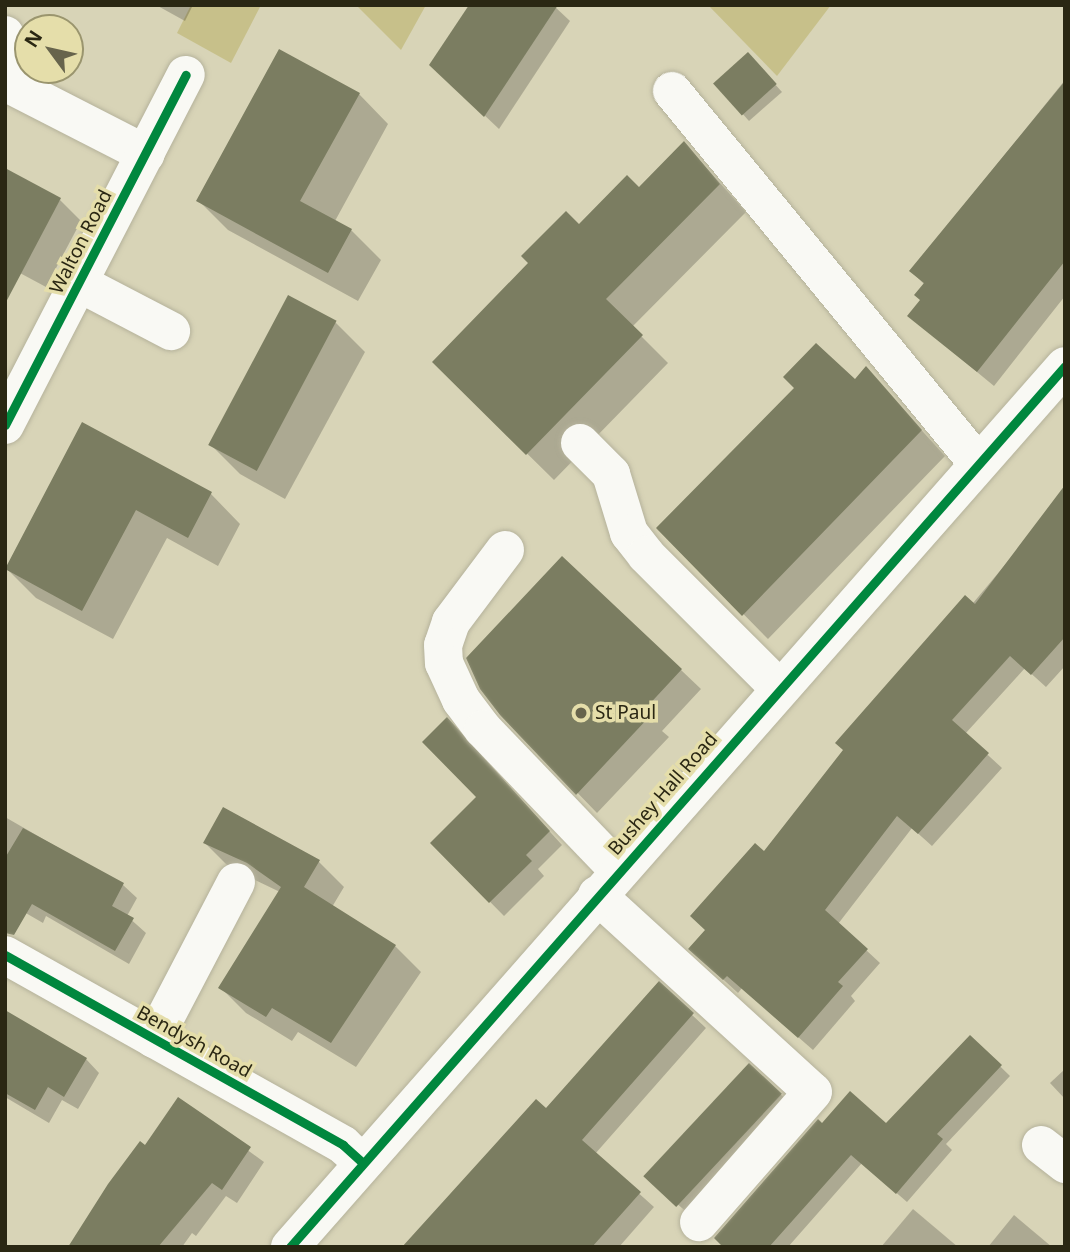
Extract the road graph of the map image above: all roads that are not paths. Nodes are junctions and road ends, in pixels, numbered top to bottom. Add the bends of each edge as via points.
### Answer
1 (5, 35) edge
2 (186, 75) dead end
3 (9, 82) edge
4 (672, 91) dead end
5 (146, 154) junction
6 (79, 284) junction
7 (171, 331) dead end
8 (1065, 366) edge
9 (5, 425) edge
10 (580, 443) dead end
11 (978, 464) junction
12 (505, 550) dead end
13 (779, 688) junction
14 (236, 882) dead end
15 (608, 883) junction
16 (5, 955) edge
17 (154, 1039) junction
18 (363, 1163) junction
19 (699, 1222) dead end
20 (290, 1247) edge

1 - 3 street
2 - 5 street, Walton Road
3 - 5 street
4 - 11 street
5 - 6 street, Walton Road
6 - 7 street
6 - 9 street, Walton Road
8 - 11 street, Bushey Hall Road
10 - 13 street via 611,474 629,533 646,555
11 - 13 street, Bushey Hall Road
12 - 15 street via 451,622 443,645 444,663 461,700
13 - 15 street, Bushey Hall Road
14 - 17 street
15 - 18 street, Bushey Hall Road
15 - 19 street via 813,1092
16 - 17 street, Bendysh Road
17 - 18 street, Bendysh Road via 343,1145
18 - 20 street, Bushey Hall Road

